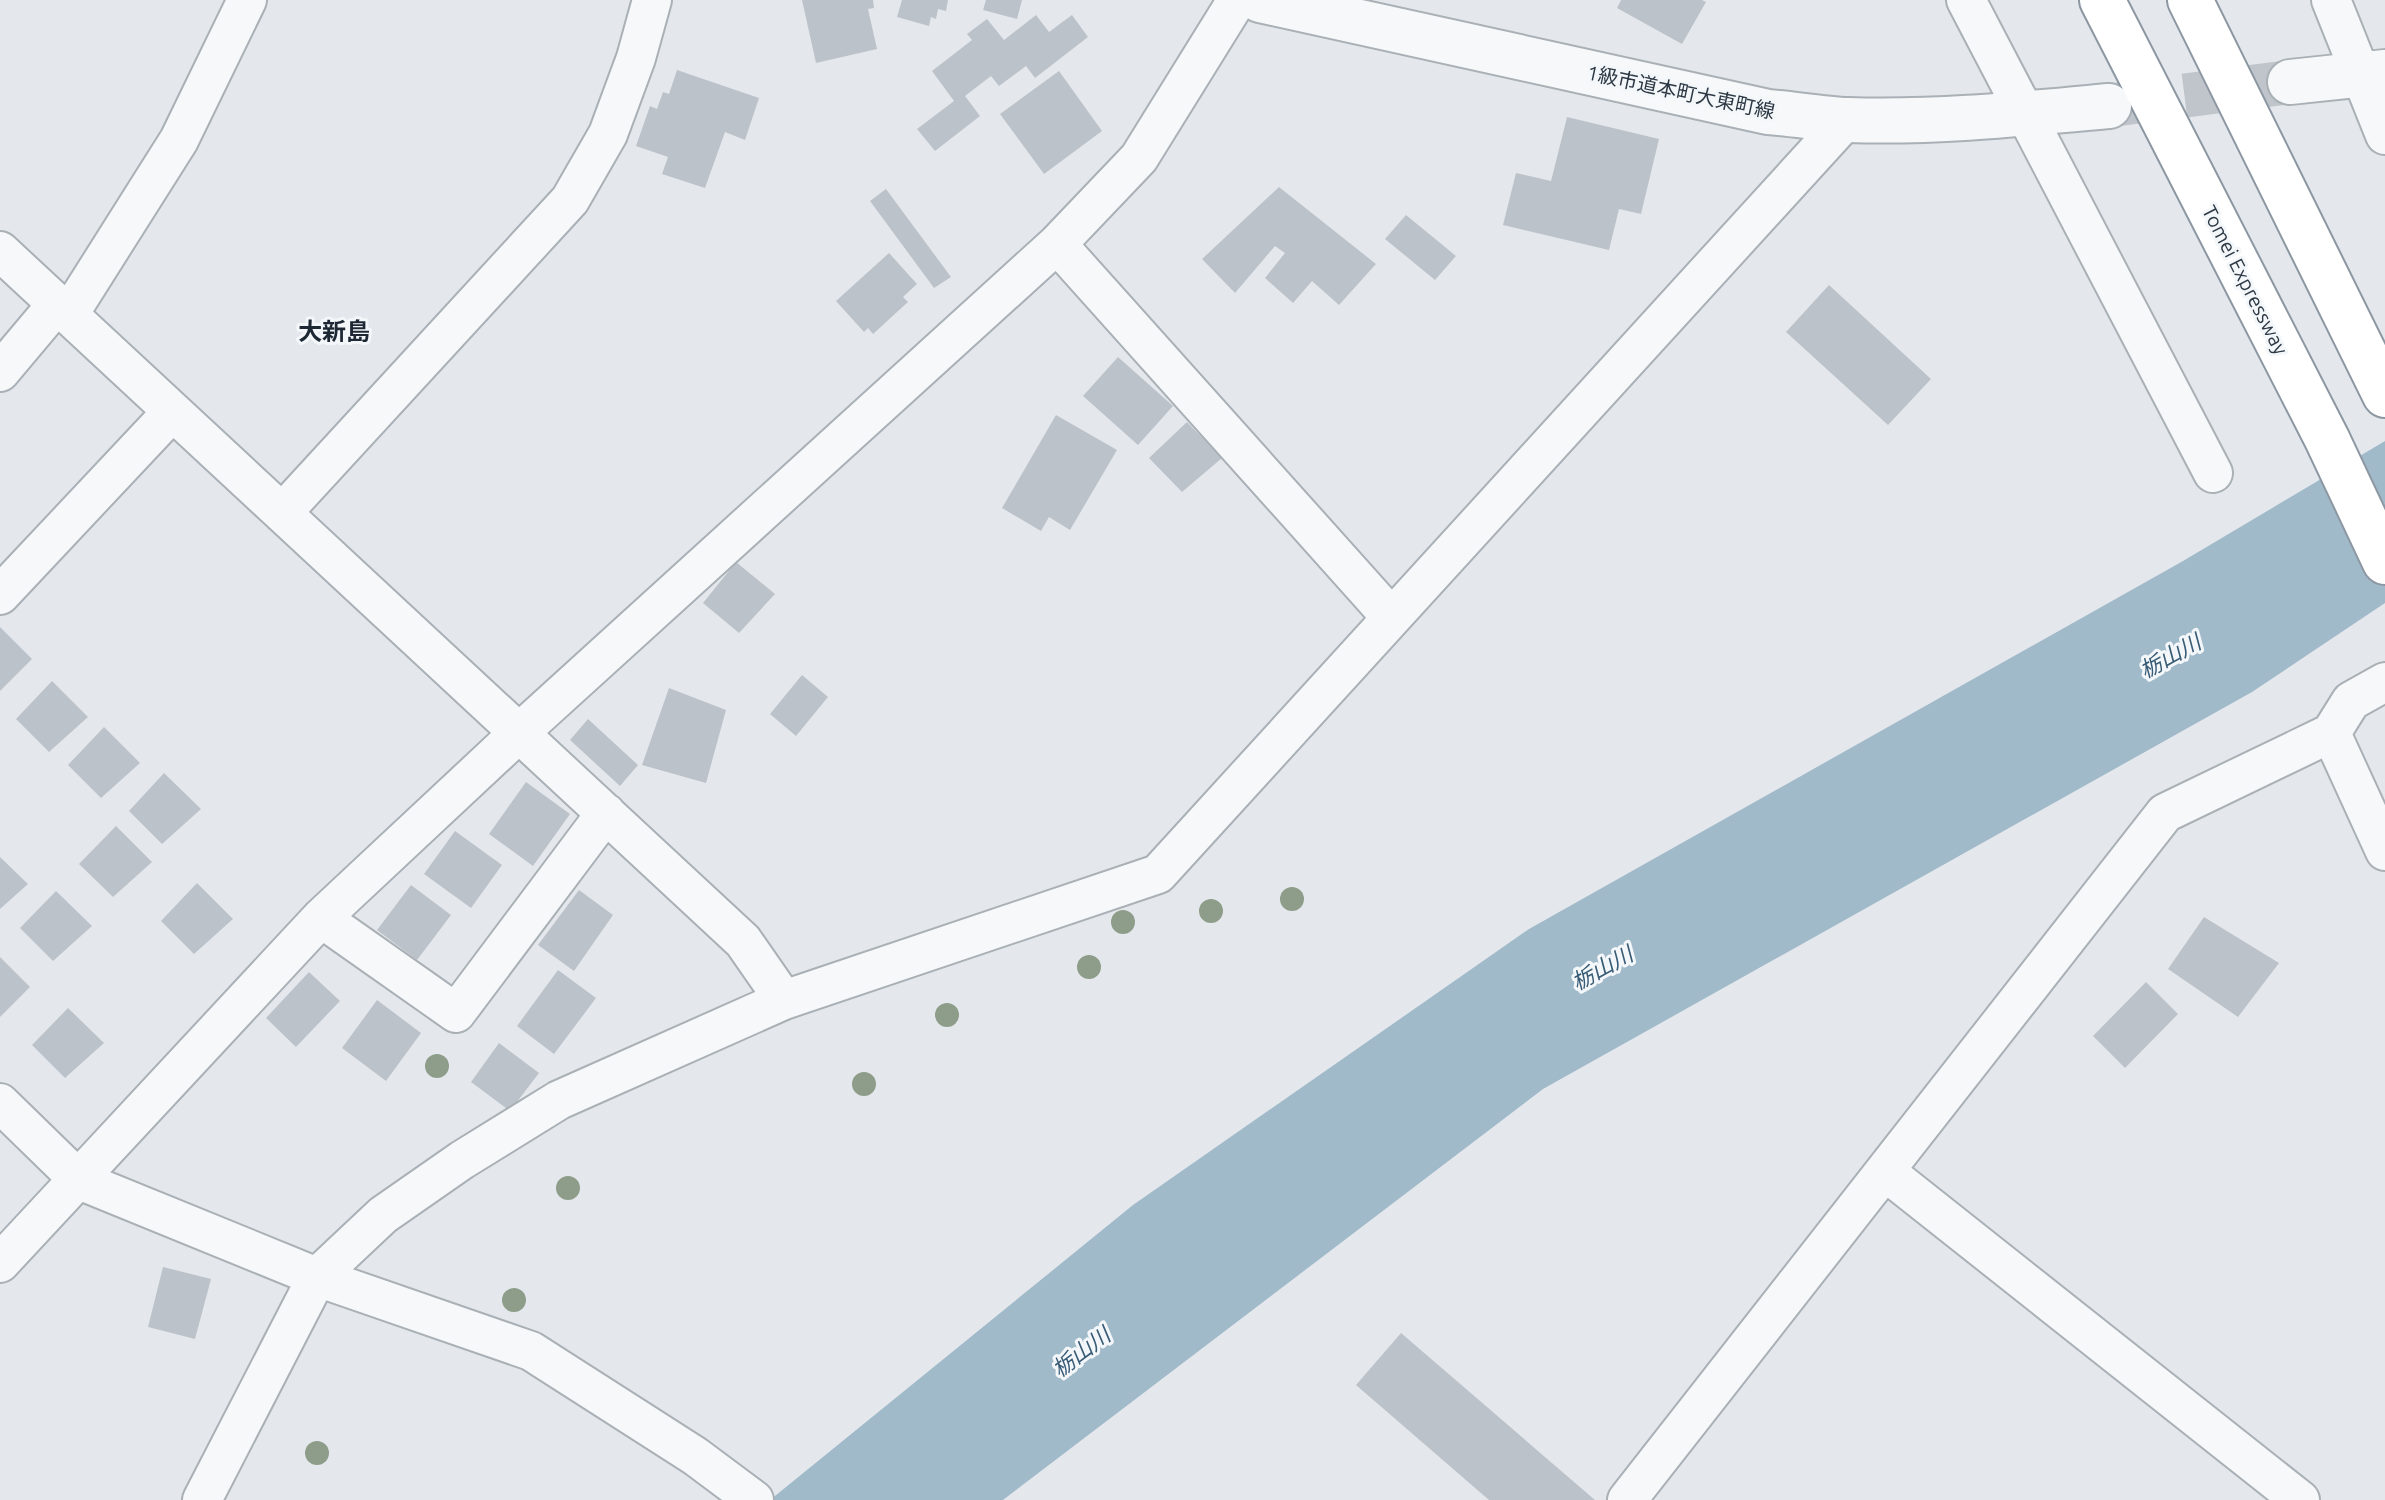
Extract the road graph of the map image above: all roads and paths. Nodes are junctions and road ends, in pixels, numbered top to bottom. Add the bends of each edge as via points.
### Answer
1 (247, 0) edge
2 (652, 0) edge
3 (1237, 0) edge
4 (1260, 0) edge
5 (1966, 0) edge
6 (2102, 0) edge
7 (2190, 0) edge
8 (2331, 0) edge
9 (2373, 74) edge
10 (2290, 82) tunnel mouth
11 (2109, 106) tunnel mouth
12 (2024, 114) junction
13 (1846, 120) junction
14 (2385, 135) edge
15 (1057, 244) junction
16 (0, 251) edge
17 (63, 309) junction
18 (0, 372) edge
19 (2385, 395) edge
20 (172, 412) junction
21 (2213, 473) dead end
22 (282, 513) junction
23 (2385, 562) edge
24 (0, 595) edge
25 (1391, 617) junction
26 (2385, 682) edge
27 (520, 732) junction
28 (2331, 733) junction
29 (606, 813) junction
30 (2385, 851) edge
31 (321, 918) junction
32 (784, 1000) junction
33 (0, 1103) edge
34 (1886, 1172) junction
35 (79, 1180) junction
36 (0, 1263) edge
37 (317, 1277) junction
38 (202, 1500) edge
39 (754, 1500) edge
40 (1627, 1500) edge
41 (2300, 1500) edge

1 - 17 street via 179,140
2 - 22 street via 608,134 570,200
3 - 15 street via 1139,158
4 - 13 street, 1級市道本町大東町線 via 1768,112
5 - 12 street
6 - 23 highway, Tomei Expressway
7 - 19 highway
8 - 9 street
9 - 10 street
9 - 14 street
11 - 12 street, 1級市道本町大東町線
12 - 13 street, 1級市道本町大東町線
12 - 21 street
13 - 25 street
15 - 25 street
15 - 27 street
16 - 17 street
17 - 18 street
17 - 20 street
20 - 22 street
20 - 24 street
22 - 27 street
25 - 32 street via 1158,874
26 - 28 street via 2351,701
27 - 29 street
27 - 31 street
28 - 30 street
28 - 34 street via 2165,813
29 - 31 street via 456,1013
29 - 32 street via 743,941
31 - 35 street
32 - 37 street via 559,1100 383,1215
33 - 35 street
34 - 40 street
34 - 41 street
35 - 36 street
35 - 37 street
37 - 38 street
37 - 39 street via 531,1351

